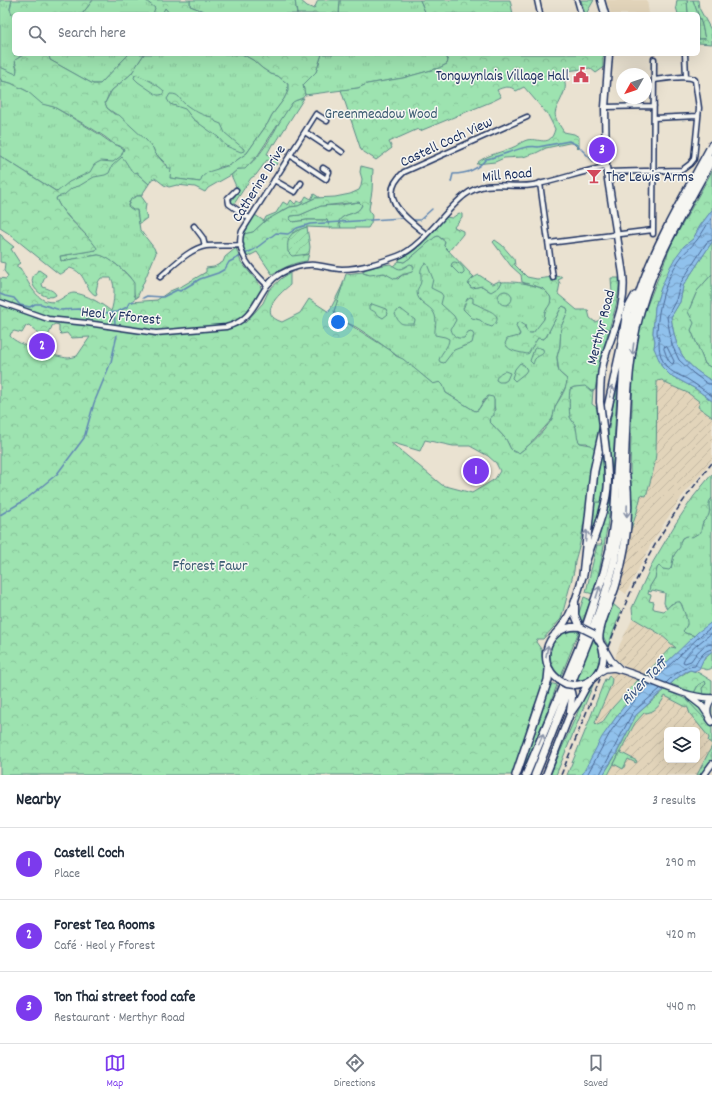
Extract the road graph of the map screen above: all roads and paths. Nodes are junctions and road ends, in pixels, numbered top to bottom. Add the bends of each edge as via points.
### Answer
1 (537, 0) edge
2 (577, 0) edge
3 (601, 0) edge
4 (540, 12) edge
5 (580, 12) edge
6 (604, 12) edge
7 (609, 56) edge
8 (685, 56) edge
9 (654, 59) dead end
10 (686, 77) junction
11 (654, 80) junction
12 (654, 106) junction
13 (605, 107) junction
14 (698, 116) junction
15 (527, 117) dead end
16 (654, 118) junction
17 (327, 121) dead end
18 (305, 132) junction
19 (712, 145) edge
20 (342, 152) dead end
21 (290, 155) junction
22 (712, 159) edge
23 (323, 168) dead end
24 (607, 170) junction
25 (653, 172) junction
26 (274, 180) junction
27 (540, 183) junction
28 (301, 184) dead end
29 (236, 190) dead end
30 (249, 218) junction
31 (194, 226) dead end
32 (426, 234) junction
33 (617, 234) junction
34 (549, 243) junction
35 (241, 245) junction
36 (205, 246) junction
37 (160, 277) dead end
38 (553, 278) dead end
39 (643, 282) junction
40 (267, 285) junction
41 (0, 302) edge
42 (624, 459) junction
43 (583, 575) junction
44 (575, 602) junction
45 (580, 627) junction
46 (555, 634) junction
47 (598, 639) junction
48 (549, 670) junction
49 (621, 670) junction
50 (598, 673) junction
51 (592, 679) junction
52 (566, 684) junction
53 (686, 694) junction
54 (712, 698) edge
55 (570, 714) junction
56 (708, 715) junction
57 (712, 722) edge
58 (712, 764) edge
59 (516, 775) edge
60 (526, 775) edge
61 (535, 775) edge
62 (546, 775) edge
63 (704, 775) edge

1 - 4 street
2 - 5 street
3 - 6 main road
7 - 13 main road, Merthyr Road
8 - 10 street
9 - 11 street
10 - 11 street
10 - 14 street, Mill Road via 694,80
11 - 12 street
12 - 13 street
12 - 16 street
13 - 24 main road, Merthyr Road
14 - 16 street
14 - 25 street, Mill Road via 694,159 686,168 677,171
15 - 32 street, Castell Coch View via 399,176 392,191 394,203 402,214
16 - 25 street
17 - 18 street, Catherine Drive via 316,114
18 - 20 street via 329,148 332,144
18 - 21 street, Catherine Drive
19 - 39 highway
21 - 23 street via 326,179 329,172
21 - 26 street, Catherine Drive
22 -> 42 highway via 661,255 640,311 628,382
24 - 25 street, Mill Road
24 - 27 street, Mill Road via 593,169
24 - 33 main road, Merthyr Road
25 - 33 street via 653,232
26 - 28 street via 295,192
26 - 30 street, Catherine Drive
27 - 32 street, Mill Road via 489,185 473,190 458,201
27 - 34 street
29 - 30 street via 228,198 228,204
30 - 35 street, Catherine Drive via 240,235
31 - 36 street via 204,238
32 - 40 street, Mill Road via 411,249 400,255 347,269 309,265 280,274
33 - 34 street
33 - 43 main road, Merthyr Road, bridge via 624,289 600,382 608,468 607,493
34 - 38 street
35 - 36 street
35 - 40 street, Catherine Drive via 249,266
36 - 37 street via 181,259
43 -> 39 highway via 594,471 627,311
60 -> 39 highway via 579,648 607,561 614,522 624,363 630,328
40 - 41 street, Heol y Fforest via 254,307 242,321 233,325 156,333 48,319
42 -> 47 highway via 628,496 625,544 616,586
42 - 61 highway via 620,520 610,578 588,642
43 - 44 main road, Merthyr Road
44 - 45 main road, Merthyr Road via 575,614
44 - 46 main road, Merthyr Road via 562,627
45 - 46 main road via 566,628
45 - 47 main road, bridge via 587,629
48 -> 46 main road via 547,651
47 - 49 main road via 611,660
47 - 50 main road via 604,654
48 - 52 main road, bridge
48 - 59 highway via 548,680
49 - 50 main road via 608,668
49 - 53 main road
50 - 51 main road
51 - 52 main road, bridge via 584,684
51 - 55 main road
52 - 55 main road via 572,697
53 - 54 main road
53 - 56 main road via 702,706
54 - 56 main road
55 - 62 main road
56 - 57 main road
58 - 63 street

